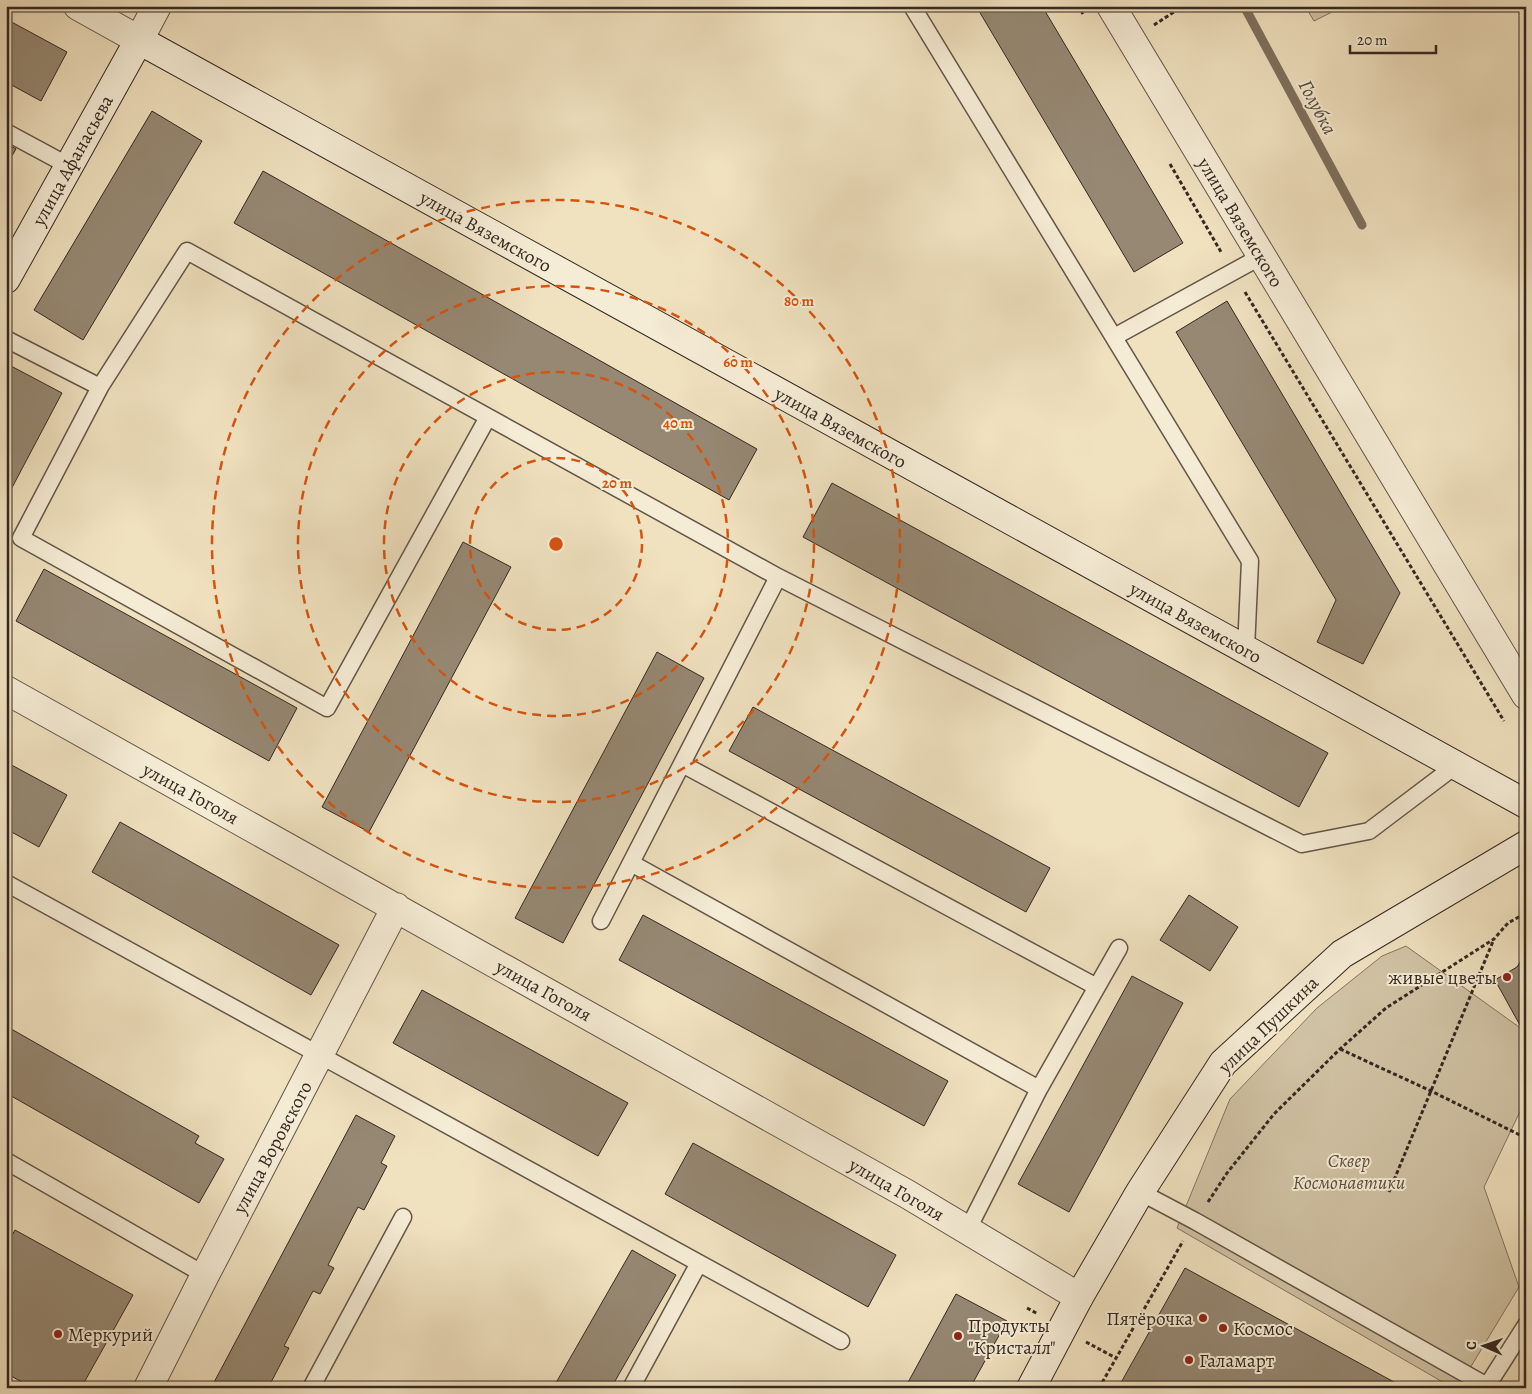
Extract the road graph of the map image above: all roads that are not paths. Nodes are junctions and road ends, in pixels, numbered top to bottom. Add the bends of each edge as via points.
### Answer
1 (78, 6) edge
2 (156, 6) edge
3 (912, 6) edge
4 (1111, 6) edge
5 (138, 40) junction
6 (6, 132) edge
7 (69, 166) junction
8 (1262, 256) junction
9 (6, 279) edge
10 (1114, 338) junction
11 (6, 339) edge
12 (100, 387) junction
13 (488, 417) junction
14 (778, 577) junction
15 (1246, 649) junction
16 (6, 690) edge
17 (1526, 695) edge
18 (682, 764) junction
19 (1455, 766) junction
20 (1526, 804) edge
21 (1526, 845) edge
22 (631, 863) junction
23 (6, 883) edge
24 (396, 907) junction
25 (601, 921) dead end
26 (1119, 948) dead end
27 (1096, 987) junction
28 (320, 1055) junction
29 (1039, 1089) junction
30 (6, 1161) edge
31 (1140, 1192) junction
32 (403, 1217) dead end
33 (968, 1229) junction
34 (699, 1263) junction
35 (205, 1275) junction
36 (1079, 1297) junction
37 (1526, 1325) edge
38 (841, 1340) dead end
39 (148, 1388) edge
40 (312, 1388) edge
41 (631, 1388) edge
42 (1031, 1388) edge

1 - 5 street, улица Вяземского
2 - 5 street, улица Афанасьева
3 - 10 lane
4 - 8 street, улица Вяземского
5 - 7 street, улица Афанасьева
5 - 15 street, улица Вяземского
6 - 7 lane
7 - 9 street, улица Афанасьева
8 - 10 lane
8 - 17 street, улица Вяземского
10 - 15 lane via 1250,561
11 - 12 lane
12 - 13 lane via 187,250
12 - 13 lane via 21,538 328,708
13 - 14 lane
14 - 18 lane
14 - 19 lane via 1302,844 1369,831
15 - 19 street, улица Вяземского
16 - 24 street, улица Гоголя
18 - 22 lane
18 - 27 lane
19 - 20 street, улица Вяземского
21 - 31 street, улица Пушкина via 1335,960 1223,1063
22 - 25 lane
22 - 29 lane
23 - 28 lane
24 - 28 street, улица Воровского
24 - 33 street, улица Гоголя
26 - 27 lane
27 - 29 lane
28 - 34 lane
28 - 35 street, улица Воровского
29 - 33 lane
30 - 35 lane
31 - 36 street, улица Пушкина
31 - 37 lane via 1487,1386
32 - 40 lane
33 - 36 street, улица Гоголя
34 - 38 lane
34 - 41 lane
35 - 39 street, улица Воровского
36 - 42 street, улица Пушкина

